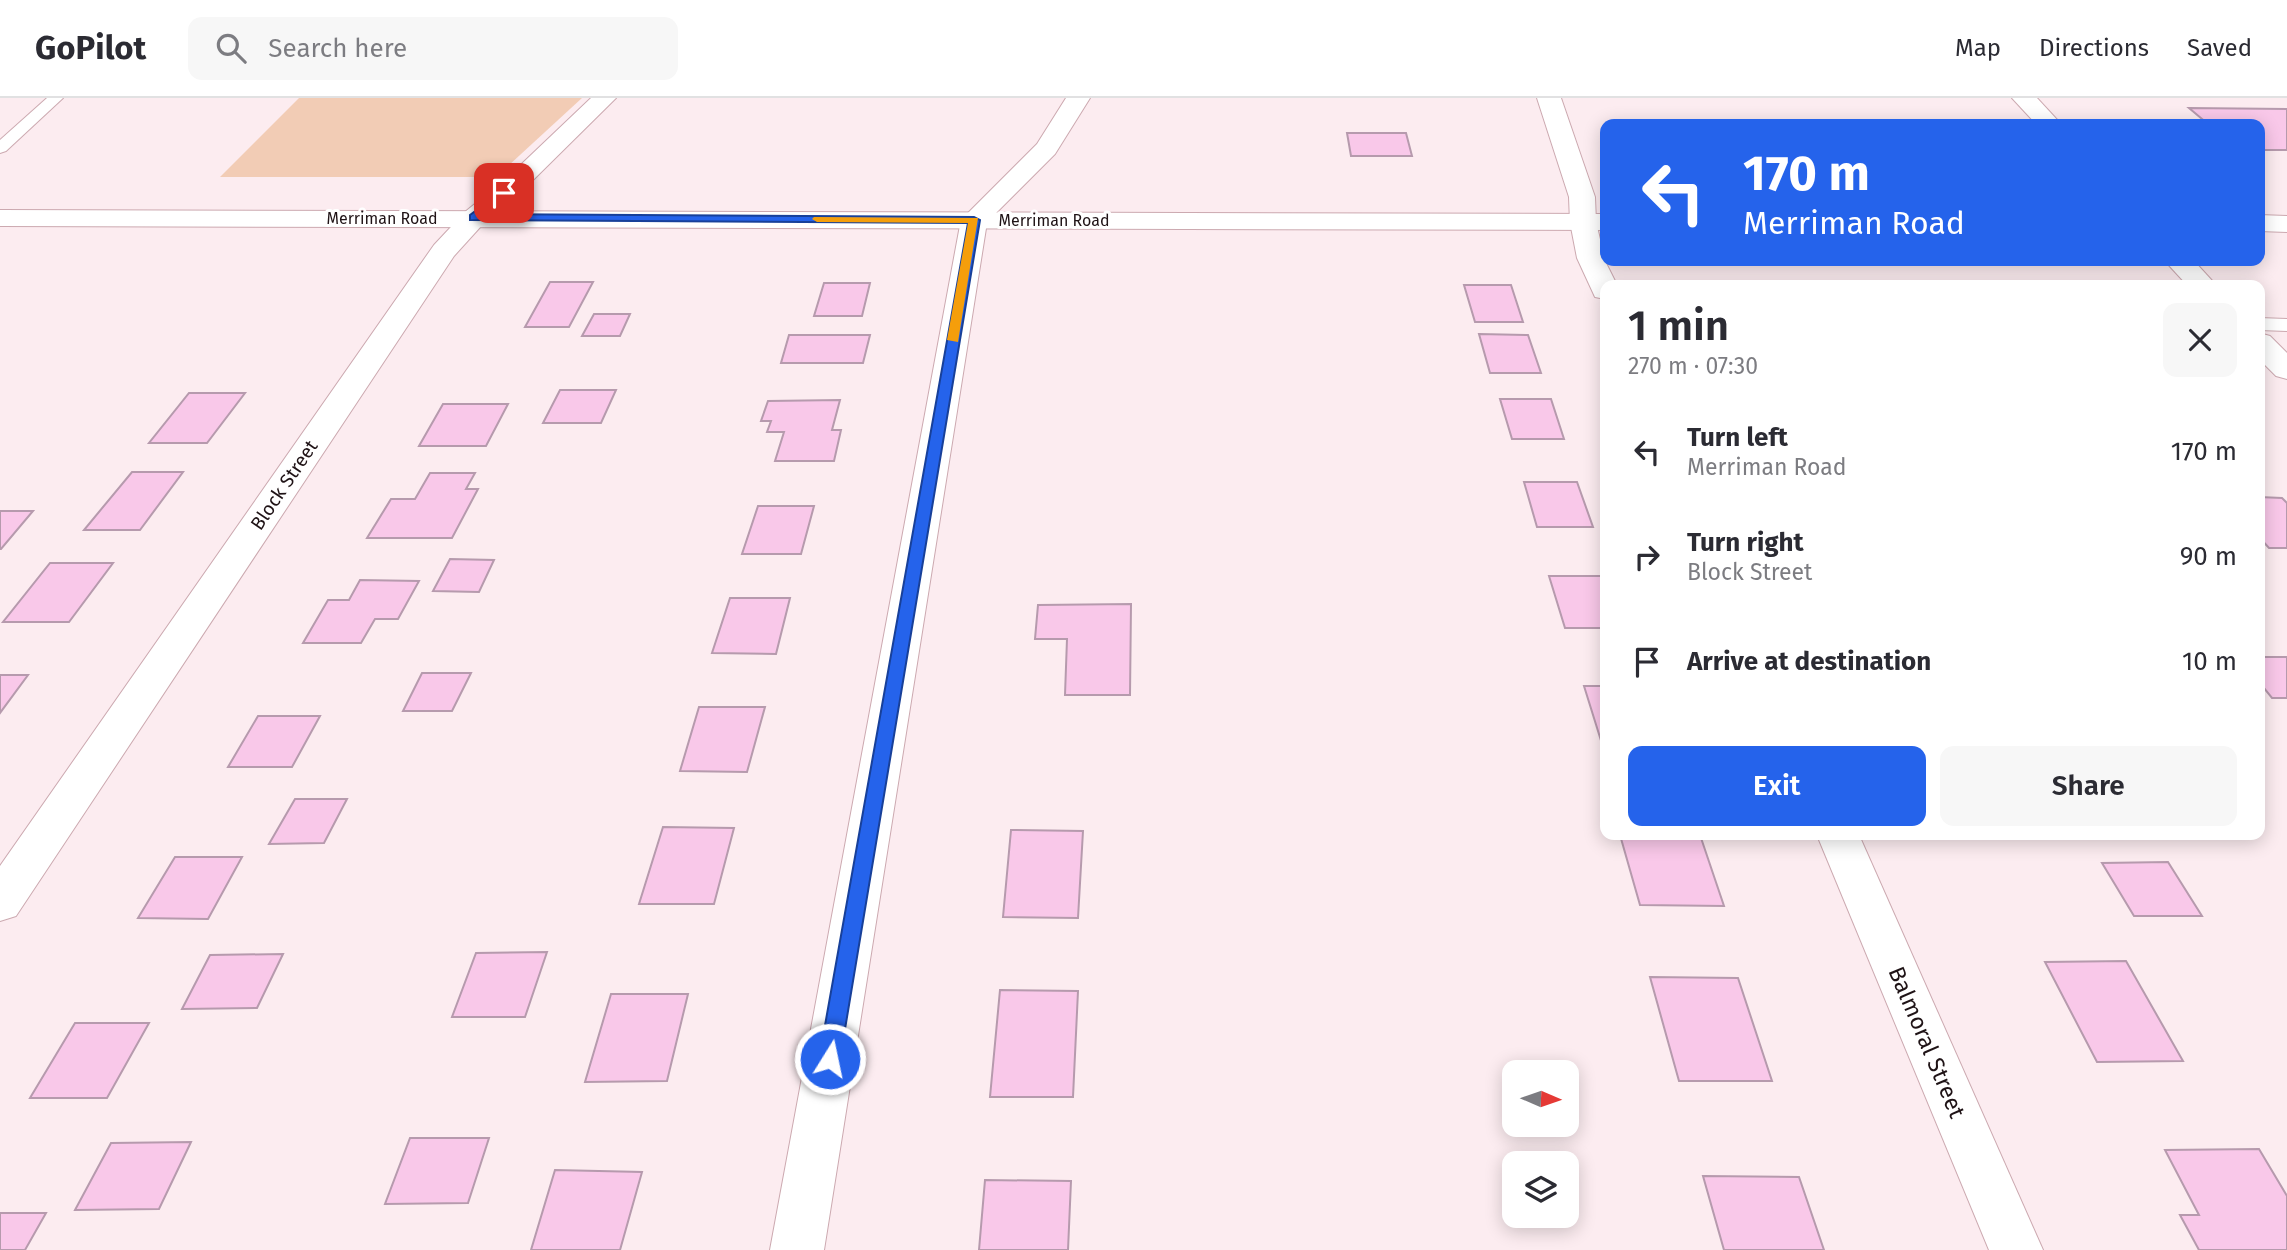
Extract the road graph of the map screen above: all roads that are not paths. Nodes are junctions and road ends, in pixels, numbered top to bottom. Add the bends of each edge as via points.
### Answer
1 (56, 98) edge
2 (604, 98) edge
3 (1078, 98) edge
4 (1549, 98) edge
5 (2024, 98) edge
6 (2044, 119) edge
7 (0, 148) edge
8 (0, 218) edge
9 (474, 218) junction
10 (974, 220) junction
11 (1594, 222) edge
12 (2265, 223) edge
13 (2287, 223) edge
14 (2184, 266) edge
15 (1600, 280) edge
16 (2197, 280) edge
17 (2265, 324) edge
18 (2287, 324) edge
19 (2265, 348) edge
20 (2287, 370) edge
21 (1840, 840) edge
22 (0, 902) edge
23 (797, 1250) edge
24 (2015, 1250) edge

1 - 7 lane
2 - 9 street, Block Street
3 - 10 street via 1062,127 1020,178
4 - 11 street
5 - 6 street
8 - 9 street, Merriman Road
9 - 10 street, Merriman Road
9 - 22 street, Block Street via 444,251
10 - 11 street, Merriman Road
10 - 23 street
11 - 15 street via 1591,258
12 - 13 street
14 - 16 street
17 - 18 lane
19 - 20 street
21 - 24 street, Balmoral Street

